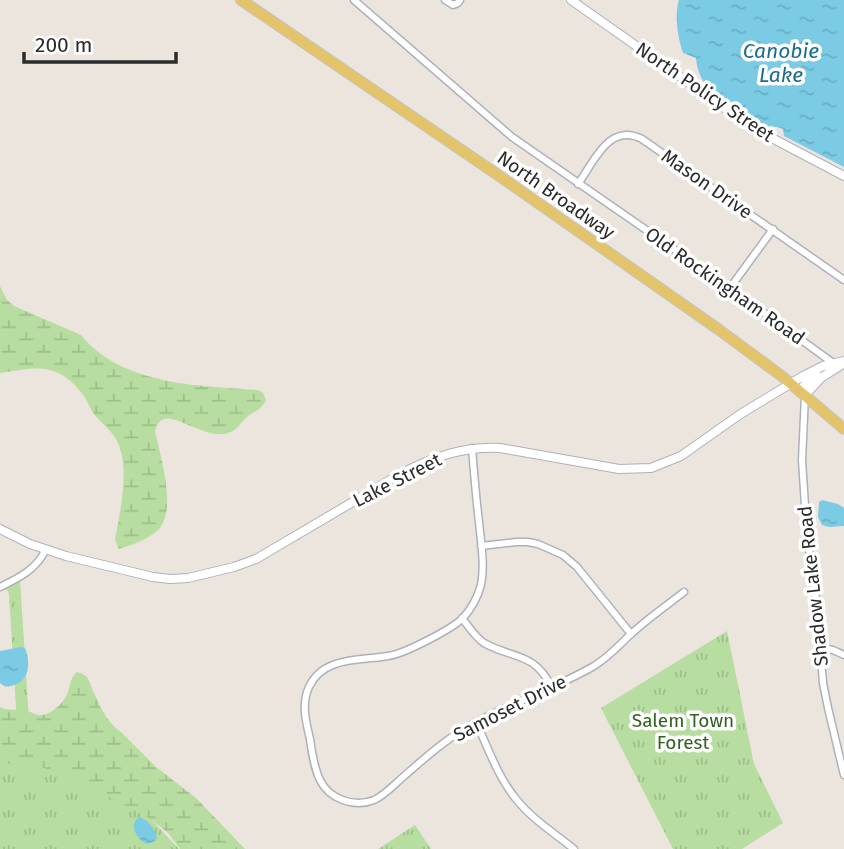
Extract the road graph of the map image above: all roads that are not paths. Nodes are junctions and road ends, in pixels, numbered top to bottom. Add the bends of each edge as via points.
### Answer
1 (241, 0) edge
2 (354, 0) edge
3 (368, 0) edge
4 (445, 0) edge
5 (460, 0) edge
6 (571, 0) edge
7 (362, 7) junction
8 (844, 176) edge
9 (578, 184) junction
10 (773, 229) junction
11 (844, 280) edge
12 (730, 288) junction
13 (844, 362) edge
14 (833, 363) junction
15 (799, 390) junction
16 (844, 429) edge
17 (472, 448) junction
18 (0, 529) edge
19 (481, 546) junction
20 (46, 549) junction
21 (0, 587) edge
22 (684, 592) dead end
23 (462, 618) junction
24 (631, 634) junction
25 (821, 648) junction
26 (844, 655) edge
27 (551, 687) junction
28 (476, 722) junction
29 (844, 775) edge
30 (574, 849) edge

1 - 15 main road, North Broadway via 538,202
2 - 7 street, Old Rockingham Road
3 - 7 street
4 - 5 street via 453,5
6 - 8 street, North Policy Street via 753,128
7 - 9 street, Old Rockingham Road via 500,128
9 - 10 street, Mason Drive via 611,140 632,135
9 - 12 street, Old Rockingham Road
10 - 11 street, Mason Drive
10 - 12 street
12 - 14 street, Old Rockingham Road
13 - 14 street
13 - 15 street
14 - 15 street via 803,376
15 - 16 main road, North Broadway
15 - 17 street, Lake Street via 733,419 681,456 651,468 619,469 508,449
15 - 25 street, Shadow Lake Road via 804,511
17 - 19 street, Samoset Drive
17 - 20 street, Lake Street via 402,473 256,559 200,576 153,577
18 - 20 street, Lake Street
19 - 23 street, Samoset Drive via 481,586
19 - 24 street via 528,542 564,555
20 - 21 street via 30,570
22 - 24 street, Samoset Drive
23 - 27 street via 484,643 537,666
23 - 28 street, Samoset Drive via 411,649 336,663 320,672 307,691 306,721 315,768 325,789 355,803 383,794 444,742
24 - 27 street, Samoset Drive via 606,659
25 - 26 street
25 - 29 street, Shadow Lake Road via 823,683
27 - 28 street, Samoset Drive
28 - 30 street via 517,801

